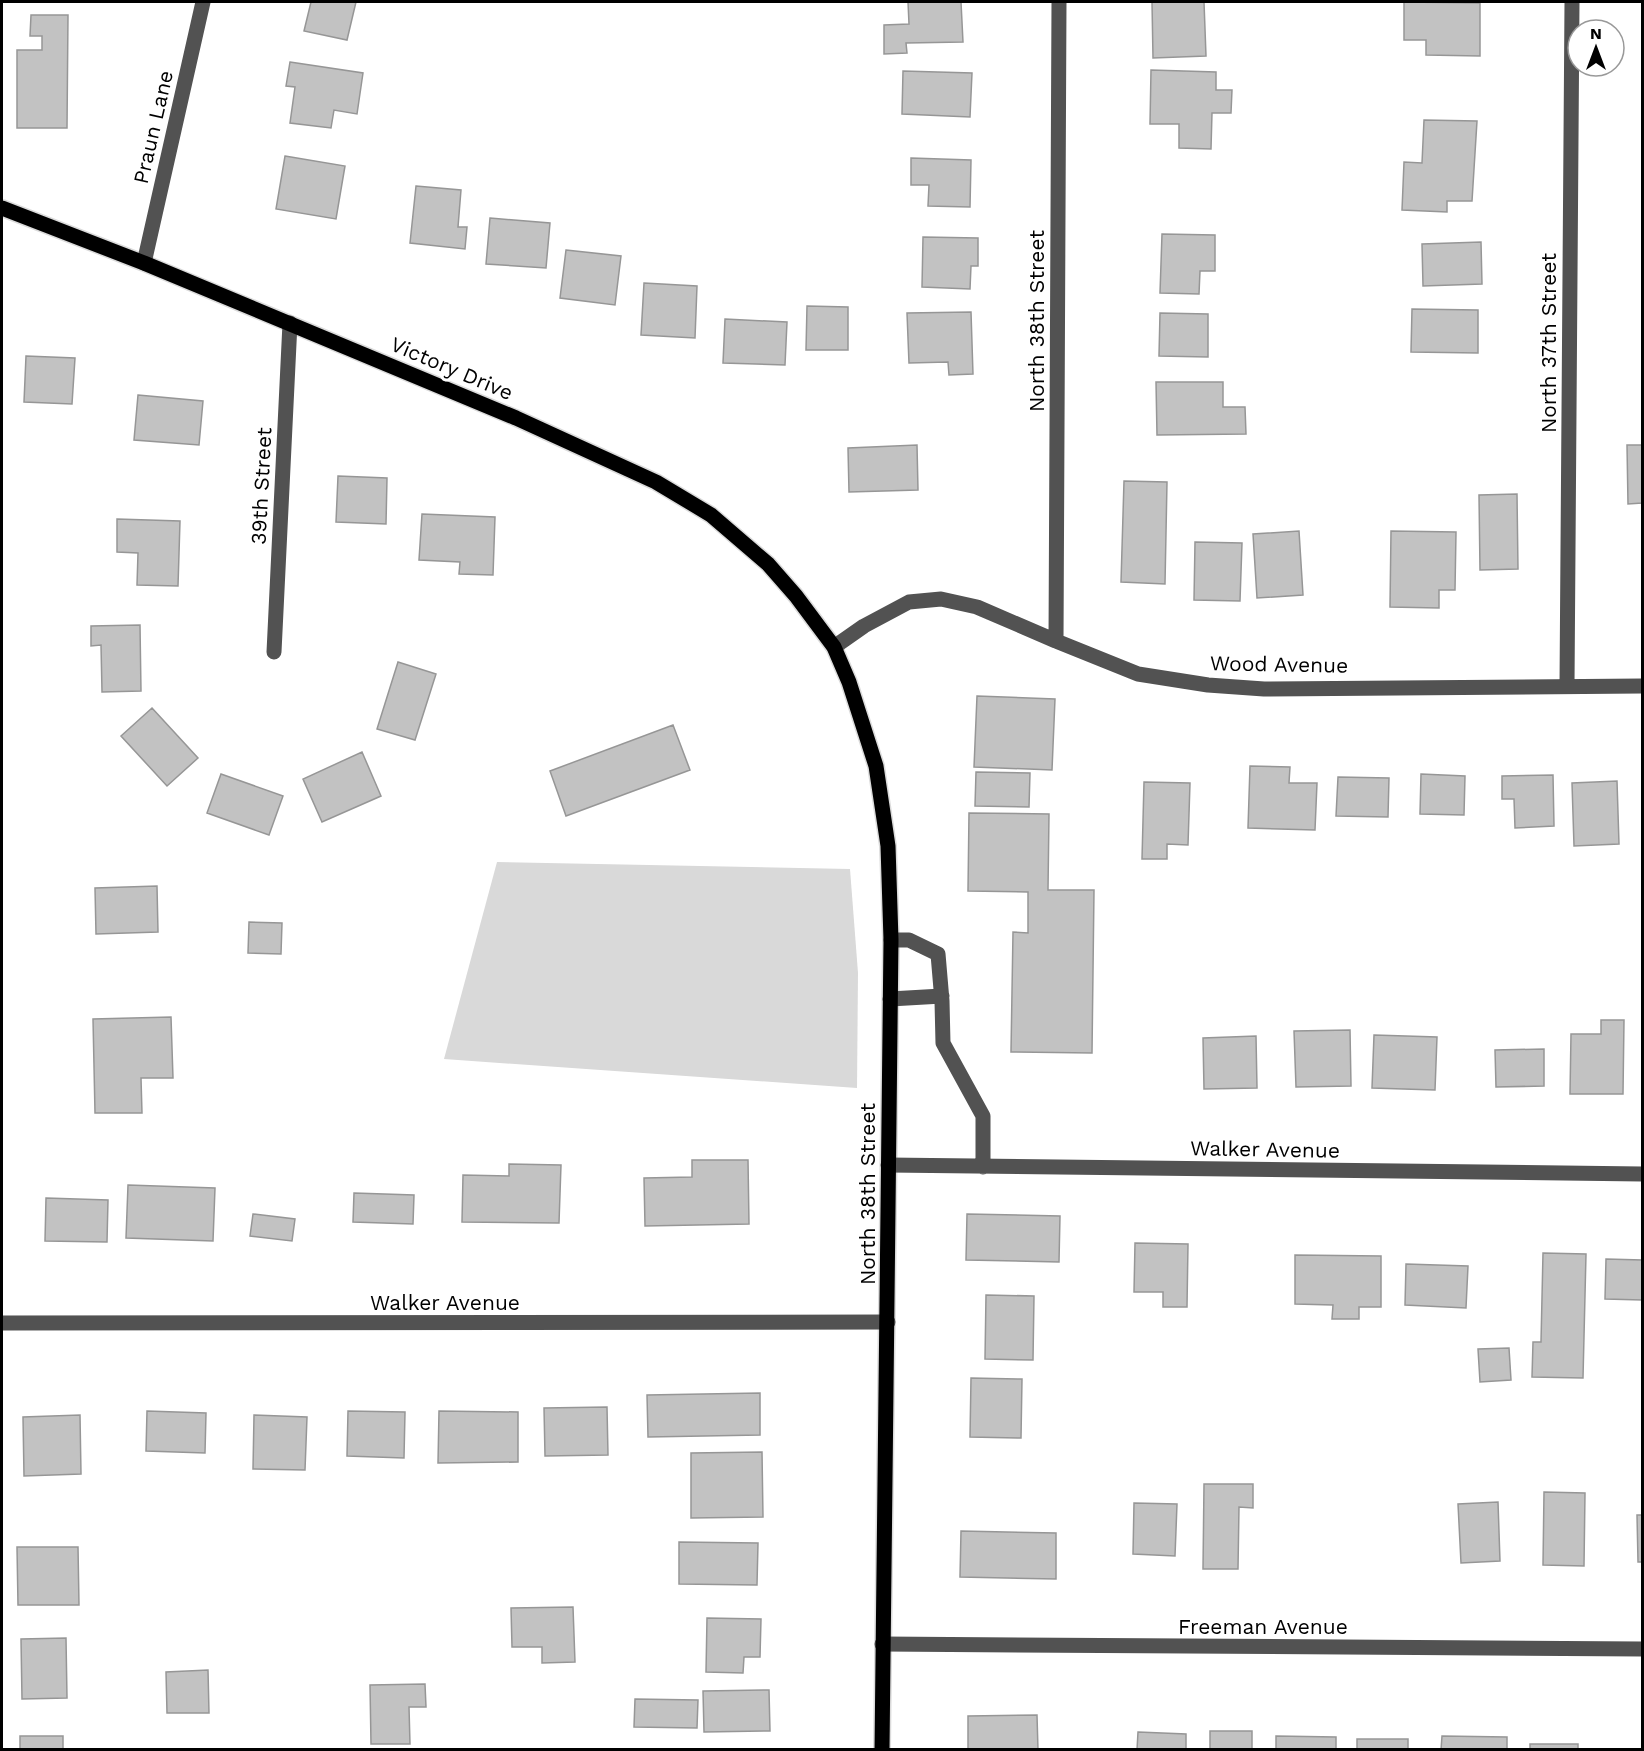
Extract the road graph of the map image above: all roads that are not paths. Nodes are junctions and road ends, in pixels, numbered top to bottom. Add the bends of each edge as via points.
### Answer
1 (203, 2) edge
2 (1059, 2) edge
3 (1572, 2) edge
4 (2, 208) edge
5 (144, 262) junction
6 (290, 323) junction
7 (1056, 641) junction
8 (834, 647) junction
9 (274, 652) dead end
10 (1567, 685) junction
11 (1642, 686) edge
12 (891, 940) junction
13 (942, 996) junction
14 (890, 999) junction
15 (888, 1166) junction
16 (983, 1167) junction
17 (1642, 1174) edge
18 (888, 1322) junction
19 (2, 1324) edge
20 (882, 1644) junction
21 (1642, 1649) edge
22 (882, 1749) edge

1 - 5 street, Praun Lane
2 - 7 street, North 38th Street
3 - 10 street, North 37th Street
4 - 5 main road, Victory Drive
5 - 6 main road, Victory Drive
6 - 8 main road, Victory Drive via 656,482 711,515 768,564
6 - 9 street, 39th Street
7 - 8 street, Wood Avenue via 977,607 941,599 909,602
7 - 10 street, Wood Avenue via 1138,674 1208,685 1264,689
8 - 12 main road, North 38th Street via 876,766 888,846
10 - 11 street, Wood Avenue
12 - 13 street via 909,940 938,954
12 - 14 main road, North 38th Street
13 - 14 street
13 - 16 street via 943,1043 983,1116
14 - 15 main road, North 38th Street
15 - 16 street, Walker Avenue
15 - 18 main road, North 38th Street
16 - 17 street, Walker Avenue
18 - 19 street, Walker Avenue
18 - 20 main road, North 38th Street
20 - 21 street, Freeman Avenue
20 - 22 main road, North 38th Street

